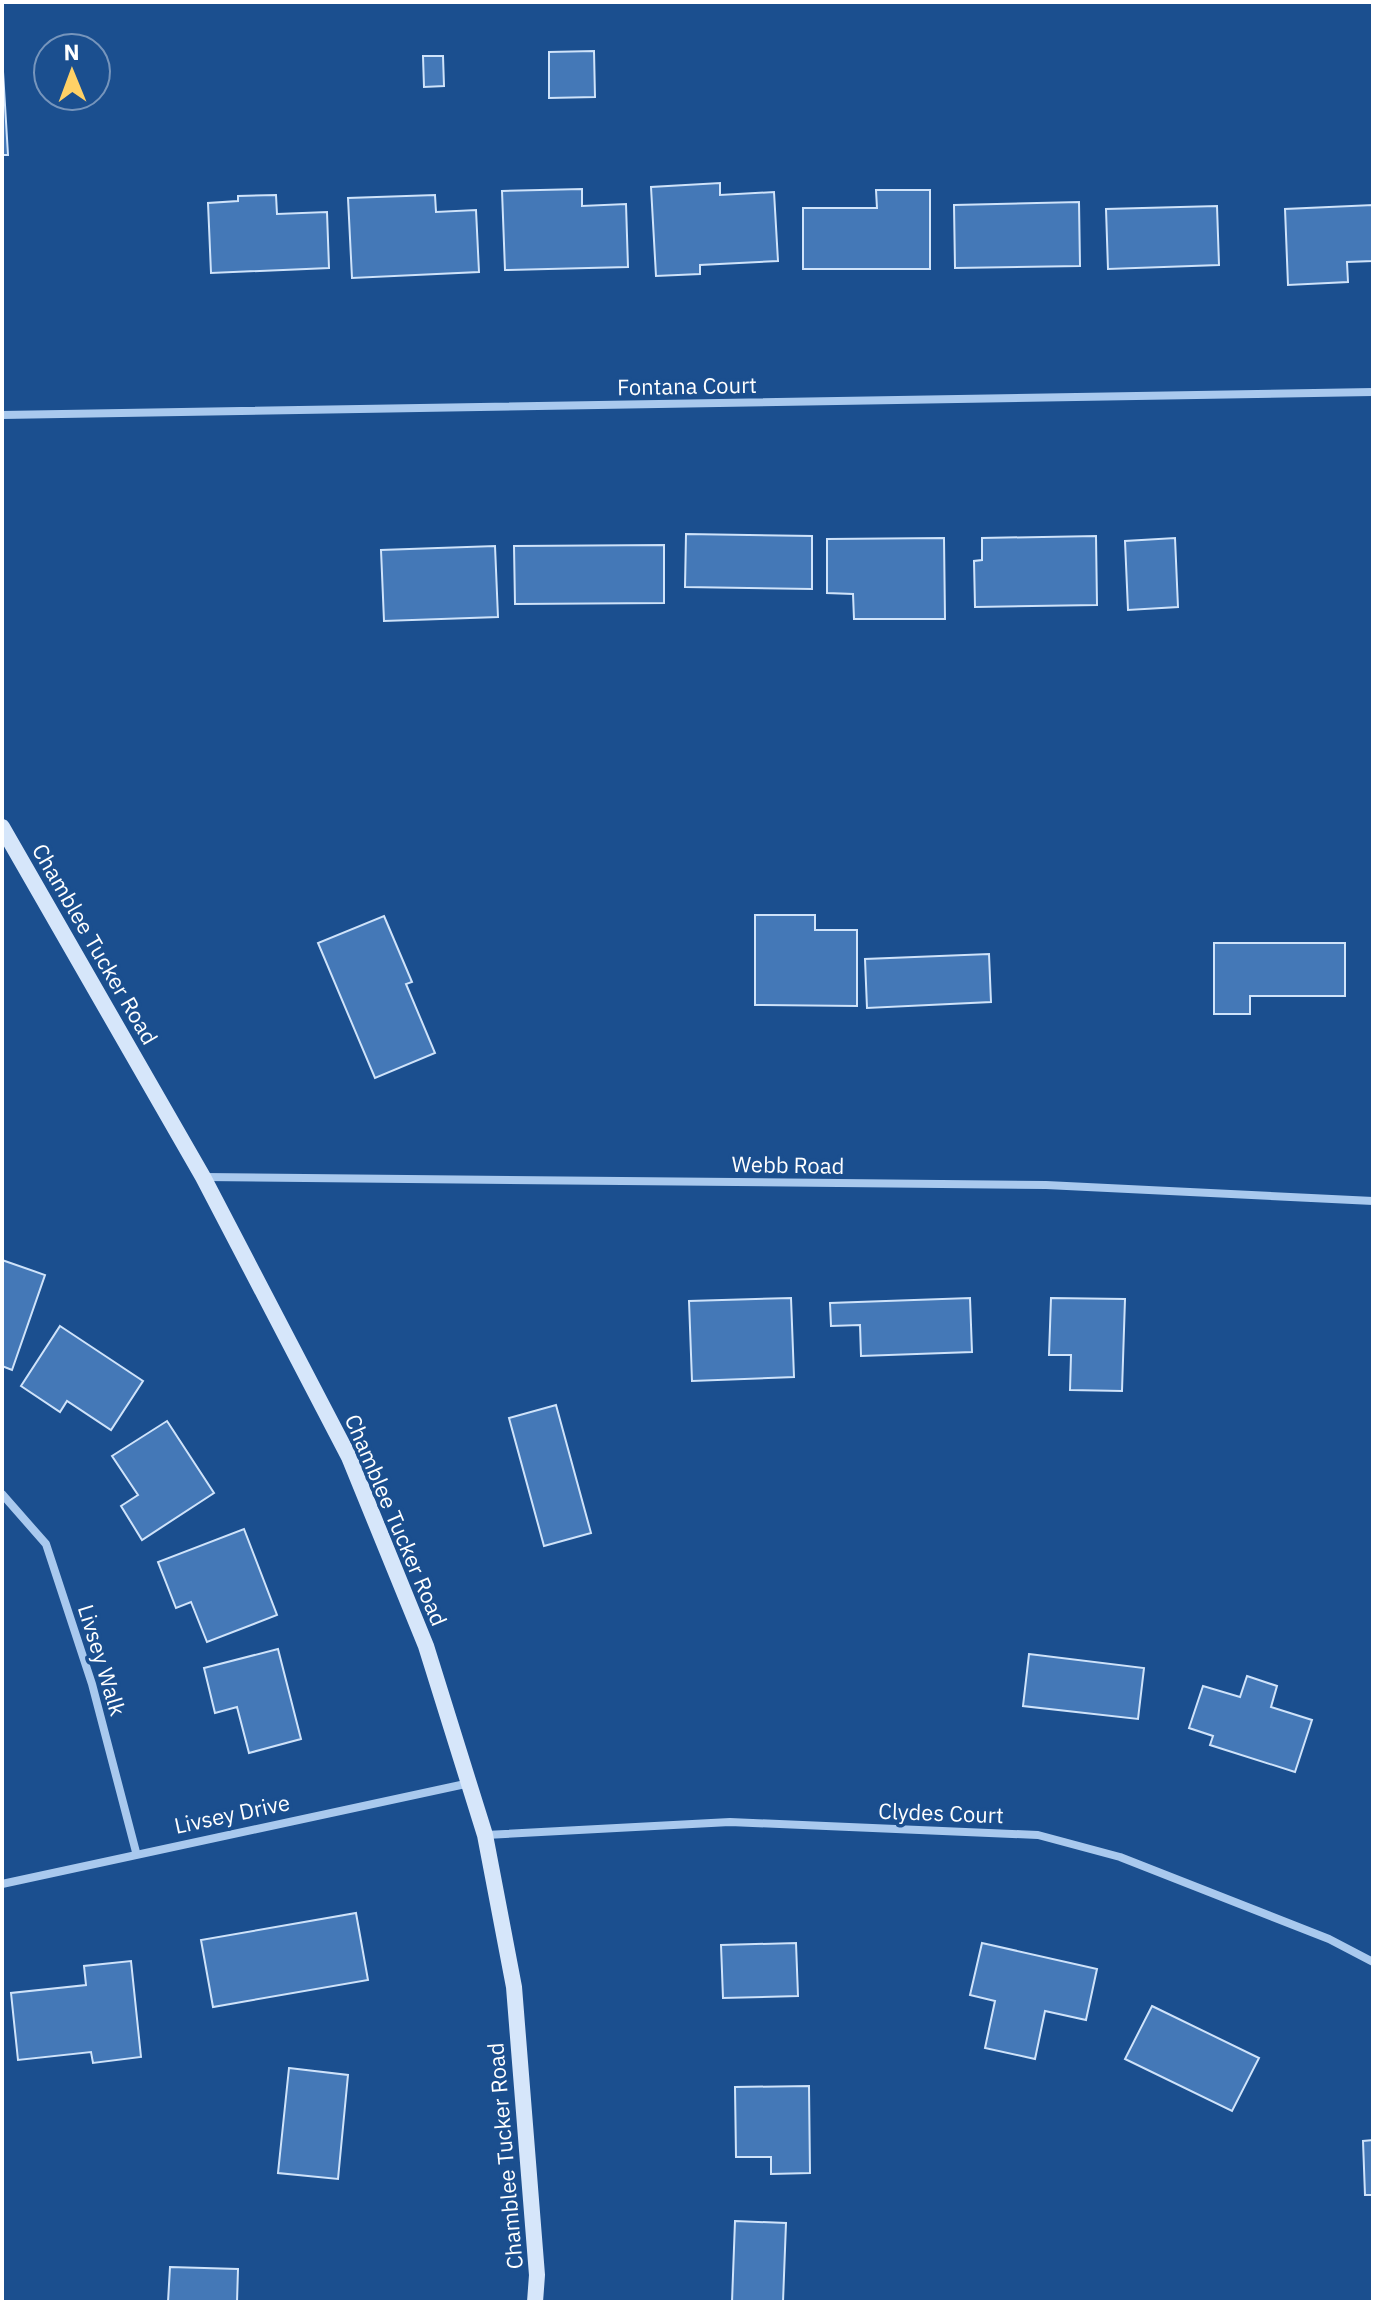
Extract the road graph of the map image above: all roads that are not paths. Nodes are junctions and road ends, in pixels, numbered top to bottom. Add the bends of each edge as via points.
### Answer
1 (1373, 392) edge
2 (2, 415) edge
3 (2, 827) edge
4 (203, 1177) junction
5 (1373, 1201) edge
6 (2, 1494) edge
7 (471, 1783) junction
8 (485, 1835) junction
9 (136, 1852) junction
10 (2, 1884) edge
11 (1373, 1962) edge
12 (535, 2302) edge

1 - 2 street, Fontana Court
3 - 4 main road, Chamblee Tucker Road
4 - 5 street, Webb Road via 1046,1185
4 - 7 main road, Chamblee Tucker Road via 349,1457 426,1646
6 - 9 street, Livsey Walk via 46,1544 92,1684
7 - 8 main road, Chamblee Tucker Road
7 - 9 street, Livsey Drive
8 - 11 street, Clydes Court via 730,1822 1038,1835 1120,1857 1329,1939
8 - 12 main road, Chamblee Tucker Road via 514,1987
9 - 10 street, Livsey Drive

